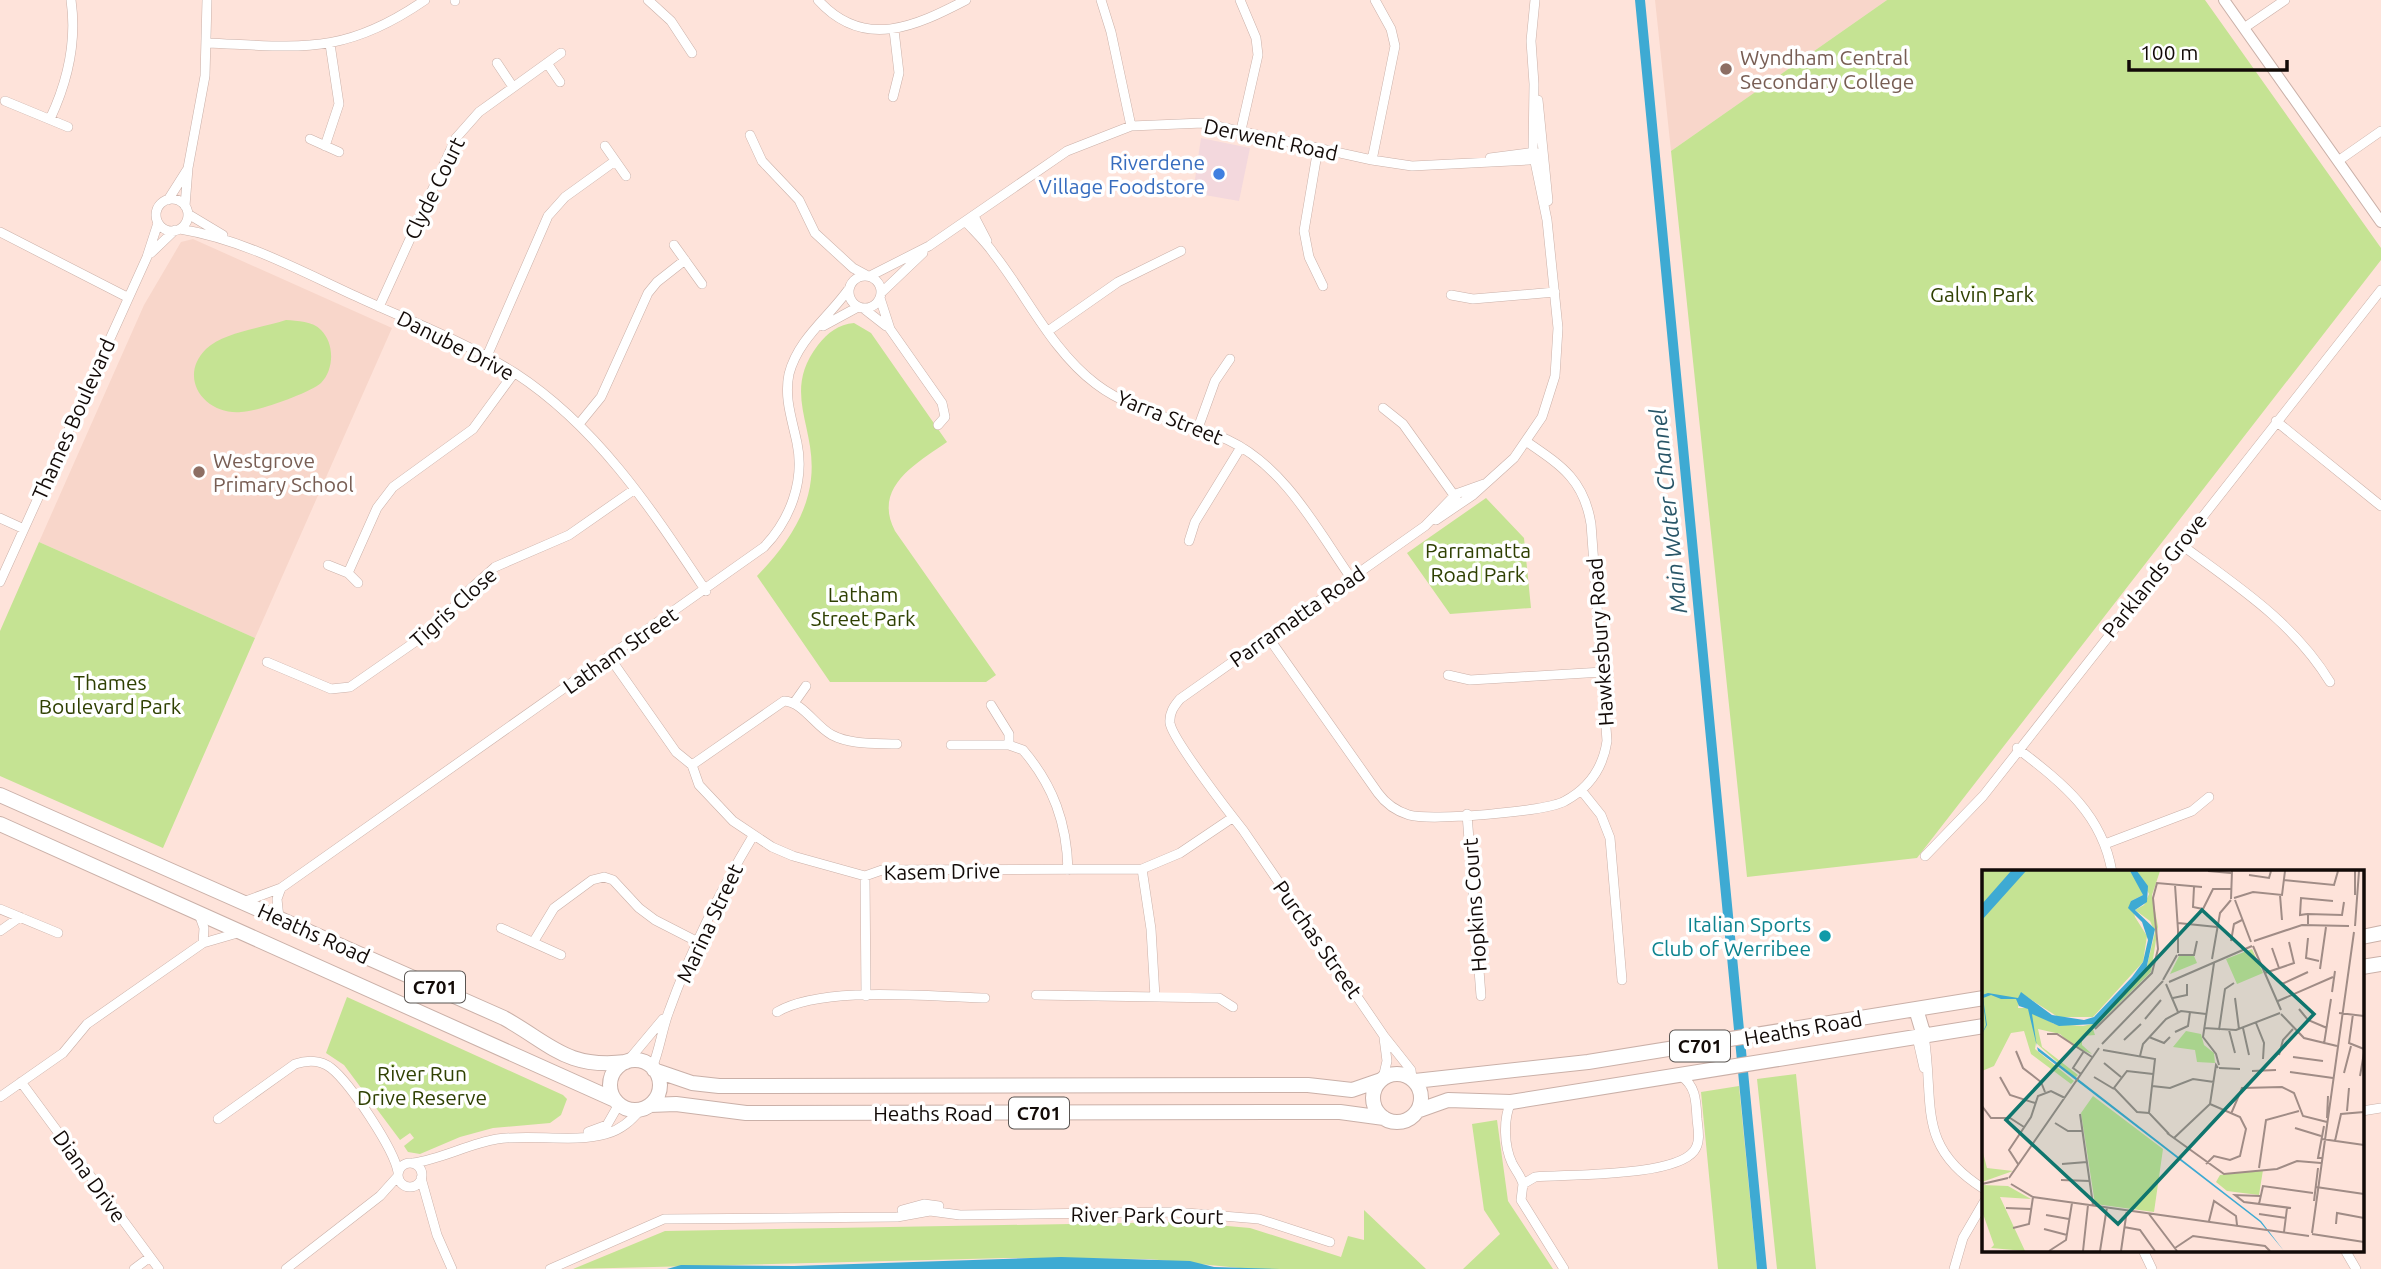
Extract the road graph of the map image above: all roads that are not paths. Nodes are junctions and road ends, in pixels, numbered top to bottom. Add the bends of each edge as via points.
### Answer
1 (71, 0) edge
2 (207, 0) edge
3 (425, 0) edge
4 (648, 0) edge
5 (818, 0) edge
6 (966, 0) edge
7 (1101, 0) edge
8 (1240, 0) edge
9 (1376, 0) edge
10 (1535, 0) edge
11 (2224, 0) edge
12 (2285, 0) edge
13 (2244, 28) junction
14 (894, 30) junction
15 (208, 44) junction
16 (330, 44) junction
17 (561, 53) dead end
18 (692, 53) dead end
19 (497, 63) dead end
20 (547, 64) junction
21 (560, 82) dead end
22 (513, 87) junction
23 (893, 97) dead end
24 (5, 101) dead end
25 (50, 119) junction
26 (1131, 126) junction
27 (68, 127) dead end
28 (1241, 130) junction
29 (2381, 131) edge
30 (750, 135) dead end
31 (310, 139) dead end
32 (326, 146) junction
33 (605, 146) dead end
34 (1318, 148) junction
35 (339, 152) dead end
36 (1536, 155) junction
37 (1372, 160) junction
38 (615, 161) junction
39 (2338, 161) junction
40 (188, 168) junction
41 (626, 176) dead end
42 (168, 200) junction
43 (187, 210) junction
44 (970, 219) junction
45 (2381, 222) edge
46 (158, 223) junction
47 (178, 229) junction
48 (0, 232) edge
49 (674, 245) dead end
50 (929, 246) junction
51 (246, 248) junction
52 (1181, 251) dead end
53 (147, 257) junction
54 (685, 260) junction
55 (844, 260) junction
56 (868, 276) junction
57 (702, 284) dead end
58 (1323, 286) dead end
59 (849, 288) junction
60 (2381, 290) edge
61 (1555, 292) junction
62 (1451, 295) dead end
63 (880, 296) junction
64 (127, 297) junction
65 (379, 307) junction
66 (860, 307) junction
67 (890, 329) junction
68 (815, 330) junction
69 (1048, 331) junction
70 (487, 356) junction
71 (1230, 359) dead end
72 (514, 373) junction
73 (1383, 408) dead end
74 (2276, 421) junction
75 (579, 424) junction
76 (938, 425) dead end
77 (1198, 429) junction
78 (1527, 442) junction
79 (1241, 447) junction
80 (635, 489) junction
81 (1457, 499) junction
82 (2381, 506) edge
83 (0, 518) edge
84 (24, 528) junction
85 (1188, 541) dead end
86 (2179, 543) junction
87 (328, 565) dead end
88 (348, 573) junction
89 (1351, 578) junction
90 (0, 582) edge
91 (358, 583) dead end
92 (706, 591) junction
93 (1268, 637) junction
94 (610, 658) junction
95 (267, 662) dead end
96 (1603, 671) junction
97 (1448, 675) dead end
98 (2330, 682) dead end
99 (806, 686) dead end
100 (794, 703) junction
101 (991, 705) dead end
102 (1172, 709) joint
103 (897, 744) dead end
104 (951, 745) dead end
105 (1009, 746) junction
106 (2017, 748) junction
107 (692, 765) junction
108 (1581, 790) junction
109 (0, 795) edge
110 (2209, 797) dead end
111 (1467, 814) junction
112 (1229, 820) junction
113 (0, 824) edge
114 (753, 836) junction
115 (2105, 844) junction
116 (1925, 856) dead end
117 (1142, 869) junction
118 (1068, 870) junction
119 (2112, 870) edge
120 (865, 876) junction
121 (281, 888) junction
122 (243, 902) junction
123 (0, 908) edge
124 (197, 911) junction
125 (20, 917) junction
126 (279, 918) junction
127 (501, 928) dead end
128 (0, 931) edge
129 (243, 932) junction
130 (58, 933) dead end
131 (534, 941) junction
132 (698, 942) junction
133 (203, 943) junction
134 (561, 955) dead end
135 (1622, 980) dead end
136 (1036, 995) dead end
137 (866, 996) junction
138 (1481, 996) dead end
139 (1156, 997) junction
140 (985, 998) dead end
141 (1982, 998) edge
142 (1233, 1007) dead end
143 (1916, 1009) junction
144 (668, 1012) junction
145 (776, 1012) dead end
146 (1982, 1026) edge
147 (1384, 1036) junction
148 (1921, 1036) junction
149 (626, 1062) junction
150 (653, 1069) junction
151 (1679, 1075) junction
152 (1382, 1079) junction
153 (1413, 1080) junction
154 (21, 1082) junction
155 (0, 1097) edge
156 (617, 1102) junction
157 (1511, 1102) junction
158 (646, 1107) junction
159 (1417, 1111) junction
160 (1384, 1118) junction
161 (218, 1119) dead end
162 (565, 1136) junction
163 (390, 1148) junction
164 (444, 1156) junction
165 (411, 1163) junction
166 (398, 1174) junction
167 (422, 1177) junction
168 (1523, 1184) junction
169 (408, 1187) junction
170 (1982, 1188) edge
171 (380, 1196) junction
172 (425, 1202) junction
173 (1982, 1206) edge
174 (1330, 1242) dead end
175 (2144, 1252) edge
176 (2346, 1252) edge
177 (150, 1257) junction
178 (134, 1269) edge
179 (159, 1269) edge
180 (286, 1269) edge
181 (452, 1269) edge
182 (550, 1269) edge
183 (1564, 1269) edge
184 (1954, 1269) edge
185 (2152, 1269) edge
186 (2356, 1269) edge

1 - 25 street via 71,58 65,87
2 - 15 street
3 - 16 street via 380,29
4 - 18 street via 676,28
5 - 14 street via 853,24
6 - 14 street via 920,24
7 - 26 street
8 - 28 street via 1258,54
9 - 37 street via 1395,46
10 - 36 street, Parramatta Road via 1531,41 1543,133
11 - 13 street
12 - 13 street
13 - 39 street
14 - 23 street via 899,73
15 - 16 street
15 - 40 street
16 - 32 street via 339,104
17 - 20 street, Clyde Court
19 - 22 street
20 - 21 street
20 - 22 street, Clyde Court
22 - 65 street, Clyde Court via 479,112 450,148
24 - 25 street
25 - 27 street
26 - 28 street, Derwent Road via 1186,122
26 - 44 street, Derwent Road via 1067,151
28 - 34 street, Derwent Road
29 - 39 street
30 - 55 street via 762,161 799,200 811,228
31 - 32 street
32 - 35 street
33 - 38 street
34 - 37 street, Derwent Road
34 - 58 street via 1304,231 1309,257
36 - 37 street, Derwent Road via 1412,166
36 - 61 street, Parramatta Road via 1548,186
38 - 41 street
38 - 70 street via 565,197 548,216
39 - 45 street
40 - 42 street
40 - 43 street
42 - 43 street via 178,200
42 - 46 street via 158,209
43 - 47 street
43 - 51 street, Danube Drive
44 - 50 street, Derwent Road
44 - 69 street, Yarra Street
46 - 47 street
46 - 53 street, Thames Boulevard
47 - 51 street, Danube Drive
47 - 53 street, Thames Boulevard
48 - 64 street
49 - 54 street
50 - 56 street, Derwent Road
50 - 63 street, Derwent Road
51 - 65 street, Danube Drive
52 - 69 street via 1118,282
53 - 64 street, Thames Boulevard
54 - 57 street
54 - 75 street via 648,293 601,397
55 - 56 street
55 - 59 street
56 - 59 street via 856,278
56 - 63 street via 878,283
59 - 66 street via 850,300
59 - 68 street, Latham Street
60 - 74 street, Parklands Grove
61 - 62 street via 1473,299
61 - 78 street, Parramatta Road via 1559,348 1555,376 1545,410
63 - 66 street via 872,306
63 - 67 street
64 - 84 street, Thames Boulevard
65 - 70 street, Danube Drive
66 - 67 street
66 - 68 street, Latham Street
67 - 76 street via 942,403 945,417
68 - 92 street, Latham Street via 794,359 788,385 799,459 792,506 764,547
69 - 77 street, Yarra Street via 1072,362 1108,392
70 - 72 street, Danube Drive
71 - 77 street via 1215,382
72 - 75 street, Danube Drive
72 - 88 street via 473,429 393,488 377,508
73 - 81 street via 1403,424
74 - 82 street
74 - 86 street, Parklands Grove
75 - 80 street, Danube Drive
77 - 79 street, Yarra Street
78 - 81 street, Parramatta Road via 1505,467
78 - 96 street, Hawkesbury Road via 1571,476 1587,502
79 - 85 street
79 - 89 street, Yarra Street via 1284,484
80 - 92 street, Danube Drive
80 - 95 street, Tigris Close via 569,535 495,567 435,628 350,687 331,689
81 - 89 street, Parramatta Road
83 - 84 street
84 - 90 street, Thames Boulevard
86 - 98 street via 2276,617 2298,638
86 - 106 street, Parklands Grove
87 - 88 street
88 - 91 street
89 - 93 street, Parramatta Road
92 - 94 street, Latham Street
93 - 102 street, Parramatta Road
93 - 111 street, Hawkesbury Road via 1388,804 1418,817
94 - 107 street, Kasem Drive via 676,752
94 - 121 street, Latham Street
96 - 97 street via 1471,680
96 - 108 street, Hawkesbury Road via 1605,749 1596,772
99 - 100 street
100 - 103 street via 832,735
100 - 107 street via 778,703
101 - 105 street via 1009,734
102 - 112 street, Purchas Street via 1174,734 1214,790
104 - 105 street
105 - 118 street via 1027,755 1058,806
106 - 115 street via 2068,787
106 - 116 street, Parklands Grove via 1983,796
107 - 114 street, Kasem Drive via 699,785 715,804
108 - 111 street, Hawkesbury Road via 1563,803 1547,807
108 - 135 street via 1601,814 1611,838
109 - 122 main road, Heaths Road / C701
110 - 115 street via 2192,811
111 - 138 street, Hopkins Court
112 - 117 street, Kasem Drive via 1180,853
112 - 147 street, Purchas Street via 1251,843
113 - 124 main road, Heaths Road / C701
114 - 120 street, Kasem Drive via 793,856
114 - 132 street, Marina Street via 724,883
115 - 119 street
117 - 118 street, Kasem Drive
117 - 139 street
118 - 120 street, Kasem Drive via 882,870
120 - 137 street
121 - 122 street, Latham Street
121 - 126 street
122 - 126 main road, Heaths Road / C701
123 - 125 street
124 - 129 main road, Heaths Road / C701
124 - 133 street via 204,928
125 - 128 street
125 - 130 street
126 - 149 main road, Heaths Road / C701 via 504,1018 573,1060 597,1065
127 - 131 street
129 - 133 street
129 - 156 main road, Heaths Road / C701
131 - 132 street via 554,908 592,880 604,877 613,880 655,920
131 - 134 street
132 - 144 street, Marina Street
133 - 154 street via 87,1024 68,1048
136 - 139 street
137 - 140 street
137 - 145 street via 791,998
139 - 142 street via 1219,998
141 - 143 main road, Heaths Road / C701
143 - 148 main road
143 - 153 main road, Heaths Road / C701 via 1588,1062
144 - 149 street, Marina Street
144 - 150 street, Marina Street
146 - 148 main road, Heaths Road / C701
147 - 152 street via 1387,1061
147 - 153 street, Purchas Street via 1411,1070
148 - 151 main road, Heaths Road / C701
148 - 170 street via 1940,1148 1956,1170
149 - 150 main road, C701 via 640,1061
149 - 156 main road via 612,1077
150 - 152 main road, Heaths Road / C701 via 692,1083 719,1086 1308,1085 1352,1090
150 - 158 main road via 660,1089
151 - 157 main road, Heaths Road / C701
151 - 168 street via 1693,1087 1699,1138 1694,1151 1681,1161 1653,1168 1535,1177
152 - 153 main road, C701 via 1398,1074
152 - 160 main road via 1373,1101
153 - 159 main road via 1421,1098
154 - 155 street
154 - 177 street, Diana Drive
156 - 158 main road, C701 via 627,1109
156 - 162 street via 605,1127
157 - 159 main road, Heaths Road / C701 via 1448,1100
157 - 168 street via 1505,1129 1511,1160
158 - 160 main road, Heaths Road / C701 via 676,1104 746,1113 1340,1112
158 - 162 street via 626,1125 608,1133
159 - 160 main road, C701 via 1402,1121
161 - 163 street via 287,1068 313,1061 340,1077
162 - 164 street via 495,1140
163 - 165 street
163 - 166 street
164 - 165 street
164 - 167 street
165 - 166 street
165 - 167 street
166 - 169 street
166 - 171 street
167 - 169 street
167 - 172 street
168 - 183 street via 1521,1200
169 - 171 street
169 - 172 street
171 - 180 street
172 - 181 street
173 - 184 street
174 - 182 street, River Park Court via 1259,1219 1174,1212 960,1215 924,1204 890,1216 664,1219
175 - 185 street
176 - 186 street
177 - 178 street
177 - 179 street, Diana Drive

